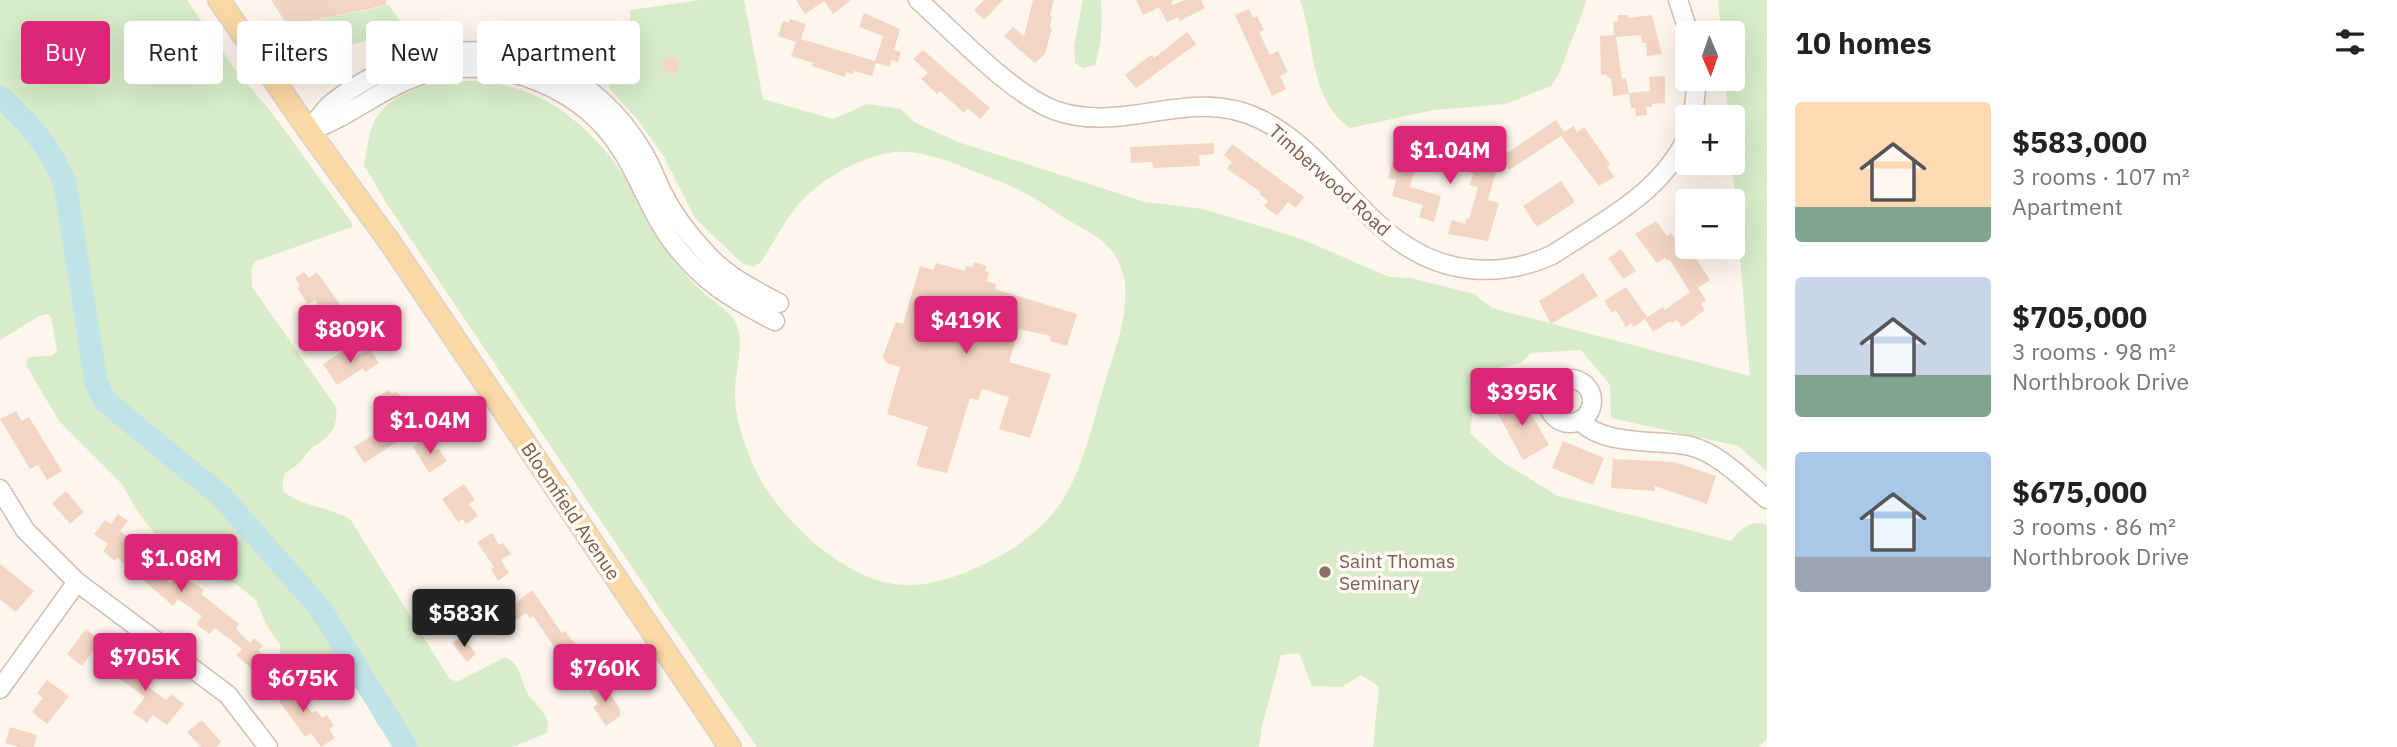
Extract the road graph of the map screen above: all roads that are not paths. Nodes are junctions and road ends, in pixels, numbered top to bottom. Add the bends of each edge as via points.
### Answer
1 (219, 0) edge
2 (918, 0) edge
3 (1678, 0) edge
4 (1685, 21) edge
5 (309, 131) junction
6 (1675, 159) edge
7 (779, 303) dead end
8 (775, 321) dead end
9 (1580, 420) dead end
10 (0, 489) edge
11 (1767, 499) edge
12 (76, 582) junction
13 (0, 688) edge
14 (268, 747) edge
15 (730, 747) edge

1 - 5 main road, Bloomfield Avenue
2 - 6 street, Timberwood Road via 1019,91 1054,110 1110,118 1187,105 1228,109 1262,120 1295,144 1405,247 1438,264 1497,270 1538,262 1655,184
3 - 4 street
5 - 7 street via 333,102 377,75 420,58 470,51 530,61 576,78 601,100 637,142 672,208 705,252 723,270
5 - 8 street via 332,123 395,84 436,71 480,68 545,83 582,106 609,133 685,258 729,297
5 - 15 main road, Bloomfield Avenue via 389,241
9 - 11 street via 1600,434 1692,446 1718,459
10 - 12 street via 25,530
12 - 13 street
12 - 14 street via 229,695

